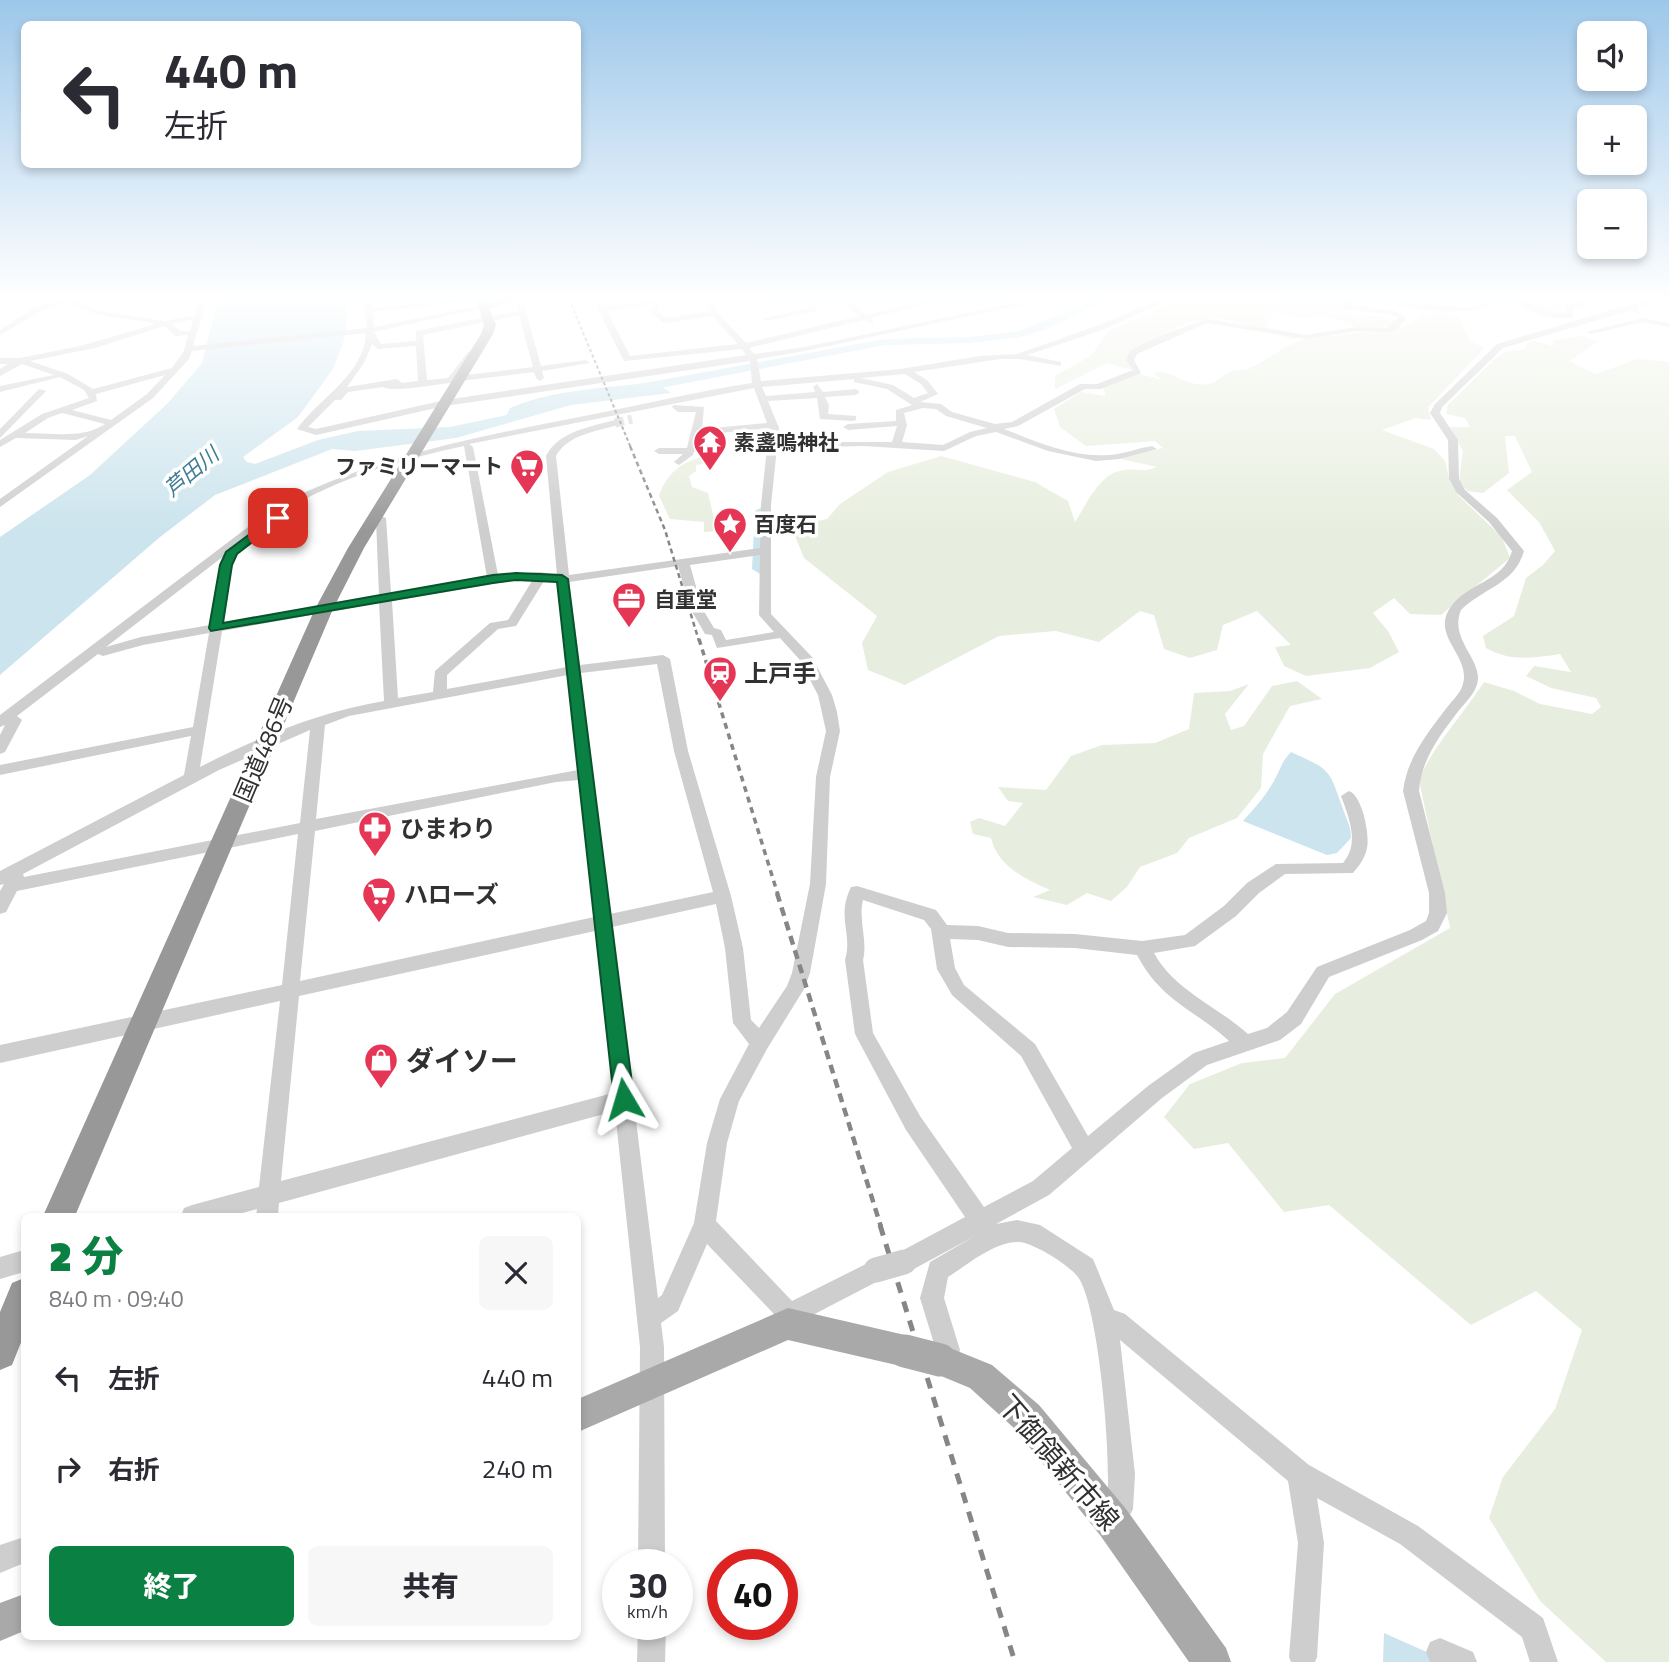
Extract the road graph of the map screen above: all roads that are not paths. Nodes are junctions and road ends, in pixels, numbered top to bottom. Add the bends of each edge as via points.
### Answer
1 (56, 377) edge
2 (66, 377) edge
3 (149, 377) edge
4 (167, 377) edge
5 (174, 377) edge
6 (350, 377) edge
7 (423, 377) edge
8 (453, 377) edge
9 (472, 377) edge
10 (540, 377) edge
11 (632, 377) edge
12 (756, 377) edge
13 (839, 377) edge
14 (915, 377) edge
15 (1124, 377) edge
16 (1467, 377) edge
17 (460, 378) joint
18 (785, 381) junction
19 (814, 381) junction
20 (594, 382) junction
21 (423, 383) junction
22 (757, 385) junction
23 (398, 386) junction
24 (542, 386) junction
25 (382, 388) dead end
26 (0, 389) edge
27 (42, 391) dead end
28 (92, 392) junction
29 (856, 392) dead end
30 (820, 394) junction
31 (763, 399) junction
32 (450, 402) junction
33 (916, 404) junction
34 (677, 407) junction
35 (61, 410) junction
36 (131, 410) junction
37 (380, 413) dead end
38 (617, 419) junction
39 (109, 422) junction
40 (772, 423) junction
41 (902, 423) junction
42 (323, 426) junction
43 (996, 428) junction
44 (304, 431) junction
45 (696, 433) junction
46 (0, 435) edge
47 (13, 435) junction
48 (0, 444) edge
49 (773, 445) junction
50 (897, 445) junction
51 (468, 447) junction
52 (1152, 449) dead end
53 (659, 451) dead end
54 (690, 451) junction
55 (410, 460) junction
56 (679, 462) dead end
57 (2, 509) edge
58 (375, 517) junction
59 (239, 537) junction
60 (760, 551) junction
61 (232, 552) junction
62 (683, 562) junction
63 (541, 576) junction
64 (493, 579) junction
65 (562, 579) junction
66 (385, 598) junction
67 (324, 609) junction
68 (216, 628) junction
69 (782, 632) junction
70 (103, 652) junction
71 (573, 670) junction
72 (440, 695) junction
73 (391, 704) junction
74 (7, 721) edge
75 (318, 721) junction
76 (199, 730) junction
77 (0, 731) edge
78 (266, 740) junction
79 (0, 749) edge
80 (0, 769) edge
81 (585, 774) junction
82 (191, 779) junction
83 (1349, 796) dead end
84 (307, 828) junction
85 (222, 845) junction
86 (5, 882) edge
87 (723, 897) junction
88 (0, 907) edge
89 (603, 922) junction
90 (940, 932) junction
91 (1142, 948) junction
92 (291, 990) junction
93 (144, 1022) junction
94 (760, 1043) junction
95 (1246, 1044) junction
96 (0, 1054) edge
97 (624, 1099) junction
98 (1085, 1151) junction
99 (268, 1206) edge
100 (60, 1213) edge
101 (215, 1213) edge
102 (705, 1224) junction
103 (986, 1229) junction
104 (21, 1262) edge
105 (0, 1268) edge
106 (21, 1302) edge
107 (648, 1318) junction
108 (1106, 1320) junction
109 (788, 1324) junction
110 (0, 1353) edge
111 (943, 1361) junction
112 (652, 1384) junction
113 (581, 1415) edge
114 (1300, 1474) junction
115 (1113, 1522) junction
116 (652, 1549) edge
117 (21, 1551) edge
118 (0, 1559) edge
119 (21, 1614) edge
120 (0, 1622) edge
121 (652, 1640) edge
122 (1303, 1657) dead end
123 (652, 1662) edge
124 (1212, 1662) edge
125 (1544, 1662) edge

1 - 26 street
2 - 28 street
3 - 28 street
4 - 36 street
5 - 57 street via 150,401
6 - 44 street
7 - 21 street
8 - 21 street
9 - 17 street
10 - 24 street
11 - 20 street
12 - 22 street
13 - 18 street
14 - 33 street via 934,394
15 - 43 street via 1098,387 1083,386 1015,424
16 - 95 street via 1435,413 1453,440 1454,479 1461,492 1512,541 1518,562 1511,572 1461,604 1451,617 1451,629 1473,673 1471,686 1419,756 1410,778 1438,913 1432,926 1416,935 1322,972 1294,1018 1273,1034
17 - 32 highway, 国道486号
18 - 19 street
18 - 22 street
19 - 30 street
19 - 33 street via 853,379 890,387
20 - 24 street
20 - 32 street
21 - 23 street
22 - 31 street
22 - 34 street
22 - 38 street
23 - 25 street
23 - 42 street via 397,382 345,390 319,420
24 - 32 street
27 - 46 street
28 - 35 street via 94,399
29 - 30 street
30 - 31 street
30 - 41 street via 824,417 850,423
31 - 40 street
32 - 44 street
32 - 55 highway, 国道486号
33 - 41 street via 899,412
33 - 43 street via 938,406 949,414
34 - 38 street
34 - 45 street via 681,411 701,409
35 - 39 street
35 - 47 street
36 - 39 street
36 - 57 street
37 - 42 street
38 - 51 street
38 - 55 street via 535,428
38 - 65 street via 577,435 551,455
39 - 47 street via 76,437
40 - 45 street
40 - 49 street
41 - 50 street
42 - 44 street
43 - 50 street via 944,448
43 - 52 street via 1087,458
45 - 54 street
46 - 47 street
47 - 48 street
49 - 50 street
49 - 60 street
51 - 55 street
51 - 64 street
53 - 54 street
54 - 56 street
55 - 58 highway, 国道486号
55 - 59 street via 379,465 325,484 276,510
55 - 61 street via 324,491 290,509
58 - 66 street via 382,517
58 - 67 highway, 国道486号
59 - 61 street
59 - 74 street
60 - 62 street
60 - 69 street via 765,615
61 - 68 street
61 - 70 street
62 - 65 street
62 - 69 street via 696,608 722,645
63 - 64 street
63 - 65 street
63 - 72 street via 512,623 494,626 440,674
64 - 66 street
65 - 71 street
66 - 67 street
66 - 73 street
67 - 68 street
67 - 78 highway, 国道486号
68 - 70 street
68 - 76 street
69 - 94 street via 805,657 825,695 833,732 823,777 818,884 802,973
70 - 74 street
71 - 72 street
71 - 81 street
71 - 87 street via 663,659 681,751
72 - 73 street
73 - 75 street
74 - 77 street
74 - 79 street
75 - 78 street
75 - 84 street
76 - 80 street
76 - 82 street
78 - 82 street
78 - 85 highway, 国道486号
81 - 84 street
81 - 89 street
82 - 86 street via 20,868
83 - 91 street via 1363,836 1355,862 1347,869 1282,868 1189,942
84 - 85 street
84 - 92 street
85 - 86 street
85 - 93 highway, 国道486号
86 - 88 street
87 - 89 street
87 - 94 street via 742,1023
89 - 92 street
89 - 97 street
90 - 91 street
90 - 98 street via 946,969 958,990 1028,1051
90 - 103 street via 930,915 857,892 852,915 854,960 864,1034 913,1124
91 - 95 street via 1151,967 1180,998 1231,1028
92 - 93 street
92 - 99 street
93 - 96 street
93 - 100 highway, 国道486号
94 - 102 street via 730,1100 717,1143
95 - 98 street via 1202,1059 1155,1091
97 - 99 street
97 - 107 street
98 - 103 street
99 - 101 street
102 - 107 street via 670,1303
102 - 109 street via 782,1306
103 - 108 street via 1040,1236 1085,1267
103 - 109 street, bridge via 876,1270 797,1311
103 - 111 street via 938,1270 932,1298 948,1350
104 - 105 street
106 - 110 highway
107 - 112 street
108 - 114 street via 1117,1322
108 - 115 street via 1122,1474 1121,1509
109 - 111 main road, 下御領新市線, bridge
109 - 112 main road
111 - 115 main road, 下御領新市線 via 981,1376 1027,1417
112 - 113 main road
112 - 116 street
114 - 122 street via 1311,1542
114 - 125 street via 1409,1535 1533,1628
115 - 124 main road, 下御領新市線
117 - 118 street
119 - 120 main road
121 - 123 street

